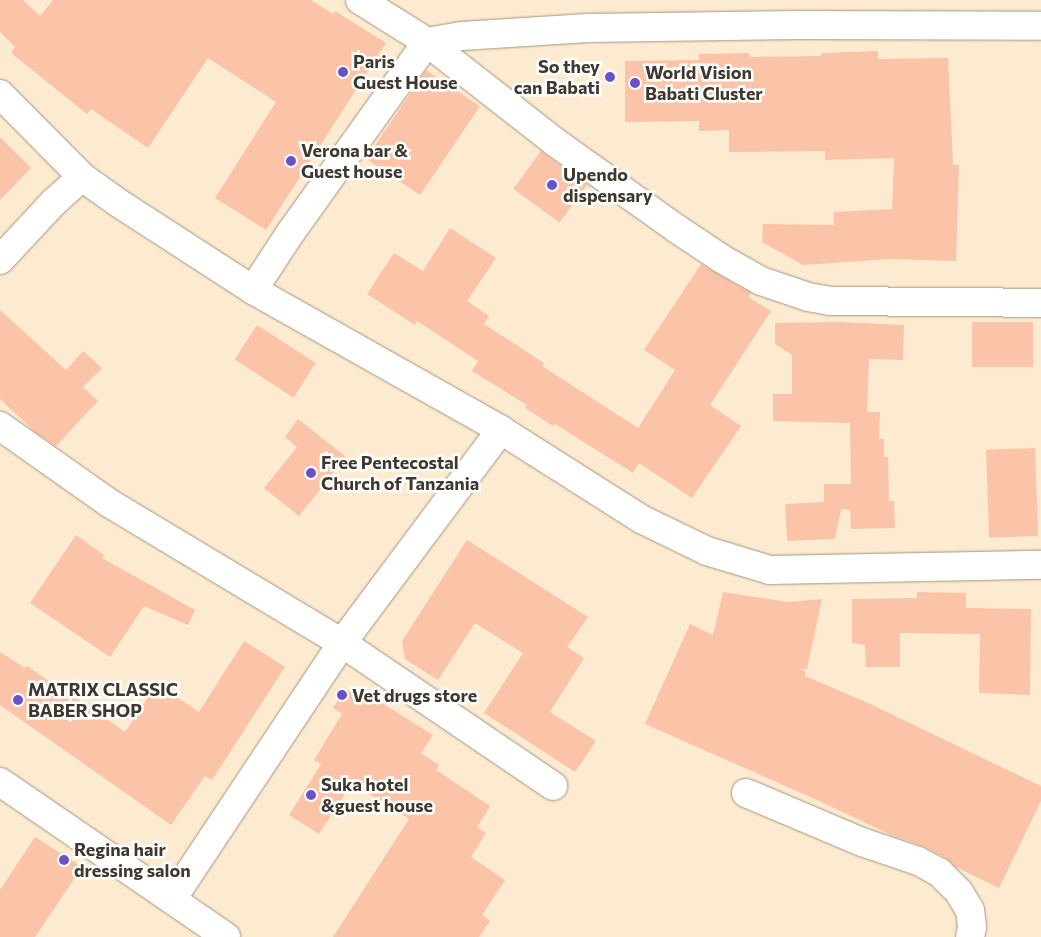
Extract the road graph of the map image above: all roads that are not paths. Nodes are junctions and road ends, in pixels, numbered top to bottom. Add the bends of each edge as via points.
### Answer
1 (360, 0) edge
2 (1041, 26) edge
3 (427, 42) junction
4 (0, 94) edge
5 (82, 177) junction
6 (0, 260) edge
7 (253, 290) junction
8 (1041, 303) edge
9 (0, 426) edge
10 (501, 430) junction
11 (1041, 565) edge
12 (342, 643) junction
13 (0, 782) edge
14 (552, 786) dead end
15 (746, 793) dead end
16 (172, 899) junction
17 (226, 937) edge
18 (970, 937) edge

1 - 3 street
2 - 3 street via 588,28 470,35
3 - 7 street via 290,232
3 - 8 street via 555,142 722,259 761,281 830,301
4 - 5 street
5 - 6 street
5 - 7 street
7 - 10 street
9 - 12 street via 109,502
10 - 11 street via 641,519 708,551 770,570
10 - 12 street
12 - 14 street
12 - 16 street
13 - 16 street
15 - 18 street via 939,872 959,892 970,910
16 - 17 street

